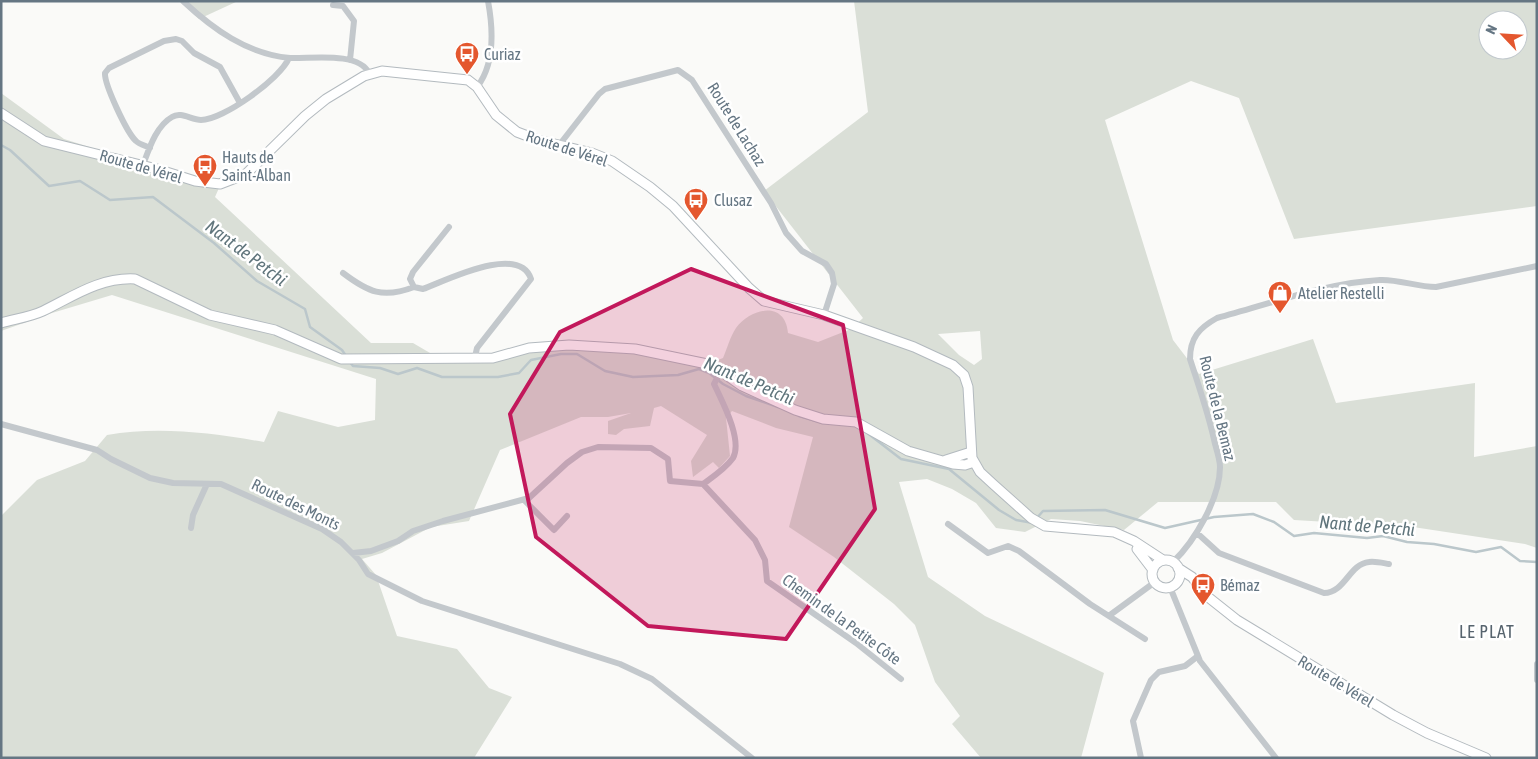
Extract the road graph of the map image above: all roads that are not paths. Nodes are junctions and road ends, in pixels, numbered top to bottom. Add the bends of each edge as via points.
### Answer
1 (183, 1) edge
2 (488, 1) edge
3 (333, 5) dead end
4 (289, 58) junction
5 (350, 60) junction
6 (369, 73) junction
7 (478, 87) junction
8 (240, 103) junction
9 (1, 114) edge
10 (560, 144) junction
11 (150, 148) junction
12 (143, 165) junction
13 (449, 227) dead end
14 (1537, 266) edge
15 (343, 274) dead end
16 (414, 287) junction
17 (824, 315) junction
18 (1, 323) edge
19 (475, 357) junction
20 (719, 373) junction
21 (1, 424) edge
22 (971, 452) junction
23 (943, 460) junction
24 (974, 462) junction
25 (207, 484) junction
26 (703, 484) junction
27 (524, 500) junction
28 (567, 516) dead end
29 (948, 524) dead end
30 (192, 528) dead end
31 (1197, 533) junction
32 (1125, 537) junction
33 (353, 554) junction
34 (1163, 560) junction
35 (1389, 564) dead end
36 (1176, 565) junction
37 (1153, 570) junction
38 (1155, 582) junction
39 (1174, 585) junction
40 (1198, 585) junction
41 (1110, 615) junction
42 (1145, 639) dead end
43 (1198, 656) junction
44 (1537, 664) edge
45 (901, 679) dead end
46 (1537, 680) edge
47 (752, 758) edge
48 (1141, 758) edge
49 (1276, 758) edge
50 (1486, 758) edge

1 - 4 street via 233,40 252,49
2 - 7 street via 491,50
3 - 5 street via 342,6 354,21
4 - 5 street
4 - 8 street via 265,86
5 - 6 street
6 - 7 street, Route de Vérel via 382,71 461,78
6 - 12 street, Route de Vérel via 326,99 239,179 207,184
7 - 10 street, Route de Vérel via 496,115 517,132
8 - 11 street via 207,120 199,121 178,114 170,117
8 - 11 street via 220,67 176,39 164,41 116,64 105,73 106,84 130,133 136,141
9 - 12 street, Route de Vérel via 44,141
10 - 17 street, Route de Vérel via 612,162 656,192 674,206 764,301
10 - 17 street, Route de Lachaz via 605,89 678,70 692,80 771,203 786,233 802,250 826,264 832,273 834,284
11 - 12 street
13 - 16 street via 413,272 410,279
14 - 31 street, Route de la Bemaz via 1436,287 1383,280 1350,282 1207,323 1198,331 1190,349 1190,358 1220,466 1215,492
15 - 16 street via 371,291 397,293
16 - 19 street via 422,289 497,262 514,265 529,274 529,283 477,348
17 - 22 street, Route de Vérel via 923,350 959,370 967,382 970,397
18 - 19 street via 42,311 93,286 115,279 134,279 210,315 275,330 341,359
19 - 20 street via 493,358 530,348 569,344 635,350 712,365
20 - 23 street via 795,410 823,419 856,422 897,447
20 - 26 street via 714,384 736,442 734,456
21 - 25 street, Route des Monts via 97,450 150,478 173,483
22 - 23 street
22 - 24 street, Route de Vérel
23 - 24 street via 961,465
24 - 32 street, Route de Vérel via 993,484 1045,526 1106,530
25 - 30 street via 193,515
25 - 33 street, Route des Monts via 221,484 322,529
26 - 27 street via 670,481 668,459 651,448 598,447 582,452
26 - 45 street, Chemin de la Petite Côte via 755,540 765,560 767,582 856,643
27 - 28 street via 554,530
27 - 33 street via 443,521 371,551
29 - 41 street via 988,553 1008,546 1019,551 1090,604
31 - 35 street via 1219,553 1324,593 1338,589 1367,562
31 - 36 street, Route de la Bemaz
32 - 34 street, Route de Vérel
32 - 37 street, Route de Vérel
33 - 47 street, Route des Monts via 368,574 422,601 620,664 652,679
34 - 36 street
34 - 37 street
36 - 39 street via 1180,575
36 - 40 street, Route de Vérel
37 - 38 street
38 - 39 street via 1162,587
38 - 41 street
39 - 40 street via 1186,580
39 - 43 street
40 - 50 street, Route de Vérel via 1237,620 1392,715
41 - 42 street
43 - 48 street via 1185,666 1159,672 1151,680 1132,721
43 - 49 street
44 - 46 street

